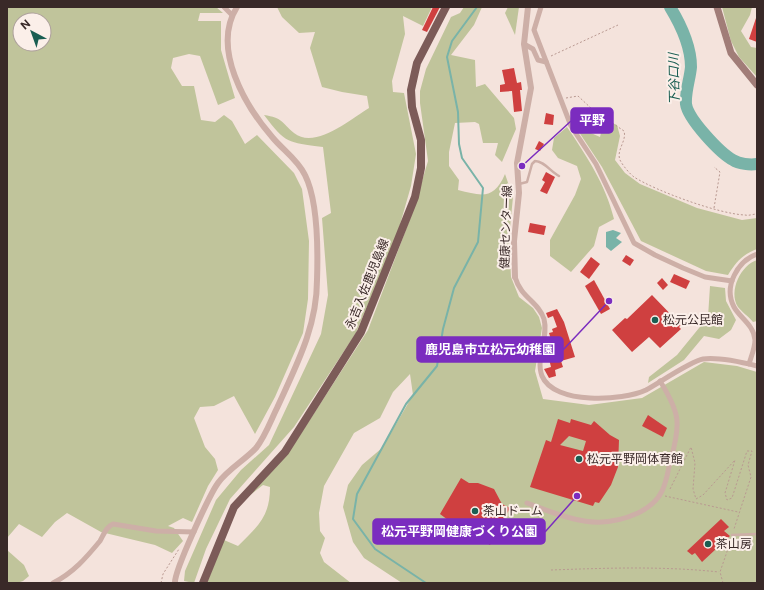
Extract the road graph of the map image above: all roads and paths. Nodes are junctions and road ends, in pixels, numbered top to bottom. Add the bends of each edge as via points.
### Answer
1 (224, 7) edge
2 (237, 7) edge
3 (446, 7) edge
4 (528, 7) edge
5 (541, 7) edge
6 (717, 7) edge
7 (232, 15) junction
8 (618, 24) dead end
9 (524, 44) junction
10 (545, 60) junction
11 (757, 85) edge
12 (562, 100) junction
13 (714, 167) dead end
14 (559, 176) dead end
15 (519, 184) junction
16 (714, 209) junction
17 (757, 214) edge
18 (757, 254) edge
19 (515, 277) joint
20 (732, 281) junction
21 (750, 364) junction
22 (757, 366) edge
23 (660, 381) junction
24 (669, 490) dead end
25 (660, 494) junction
26 (527, 504) dead end
27 (739, 512) junction
28 (194, 532) junction
29 (757, 534) edge
30 (732, 535) junction
31 (179, 548) dead end
32 (552, 570) dead end
33 (720, 572) junction
34 (53, 583) edge
35 (161, 583) edge
36 (175, 583) edge
37 (203, 583) edge
38 (723, 583) edge

1 - 7 street
2 - 7 street
3 - 37 main road, 永吉入佐鹿児島線 via 416,63 411,90 412,107 421,140 421,168 415,197 361,332 285,452 234,507
4 - 9 street, 健康センター線
5 - 10 street via 534,30
6 - 11 main road via 731,54
7 - 28 street via 228,26 229,51 240,89 260,122 304,173 311,189 315,214 318,278 316,306 301,355 257,447 217,483
8 - 10 path
9 - 10 street via 533,49 538,60
9 - 15 street, 健康センター線 via 531,88 518,152
10 - 12 street
12 - 16 path via 578,96 622,128 625,137 619,156 633,176 659,189
12 - 20 street via 571,126 596,164 634,243 705,277
13 - 16 path via 720,172
14 - 15 lane via 550,171 544,163 536,161 532,164 527,182
15 - 19 street, 健康センター線 via 514,241
16 - 17 path via 746,216
18 - 20 street via 744,261
19 - 23 street, 健康センター線 via 523,294 538,308 543,317 546,327 540,371 543,378 556,390 592,398 614,397 646,390
20 - 21 street via 731,301 751,329 755,340
21 - 22 street, 健康センター線
21 - 23 street, 健康センター線 via 702,359
23 - 25 street via 674,406 678,433
24 - 27 path via 691,447 695,463 693,489 696,499 703,495 735,460 725,493 727,500 732,498 747,451 752,451 748,465 751,477
25 - 26 street via 654,503 625,519 589,523 570,520
25 - 27 path
27 - 30 path
28 - 34 street via 156,531 113,524 108,526 77,568
28 - 36 street via 174,577
29 - 30 lane
30 - 33 path
31 - 35 path via 163,574
32 - 33 path via 658,568
33 - 38 path

